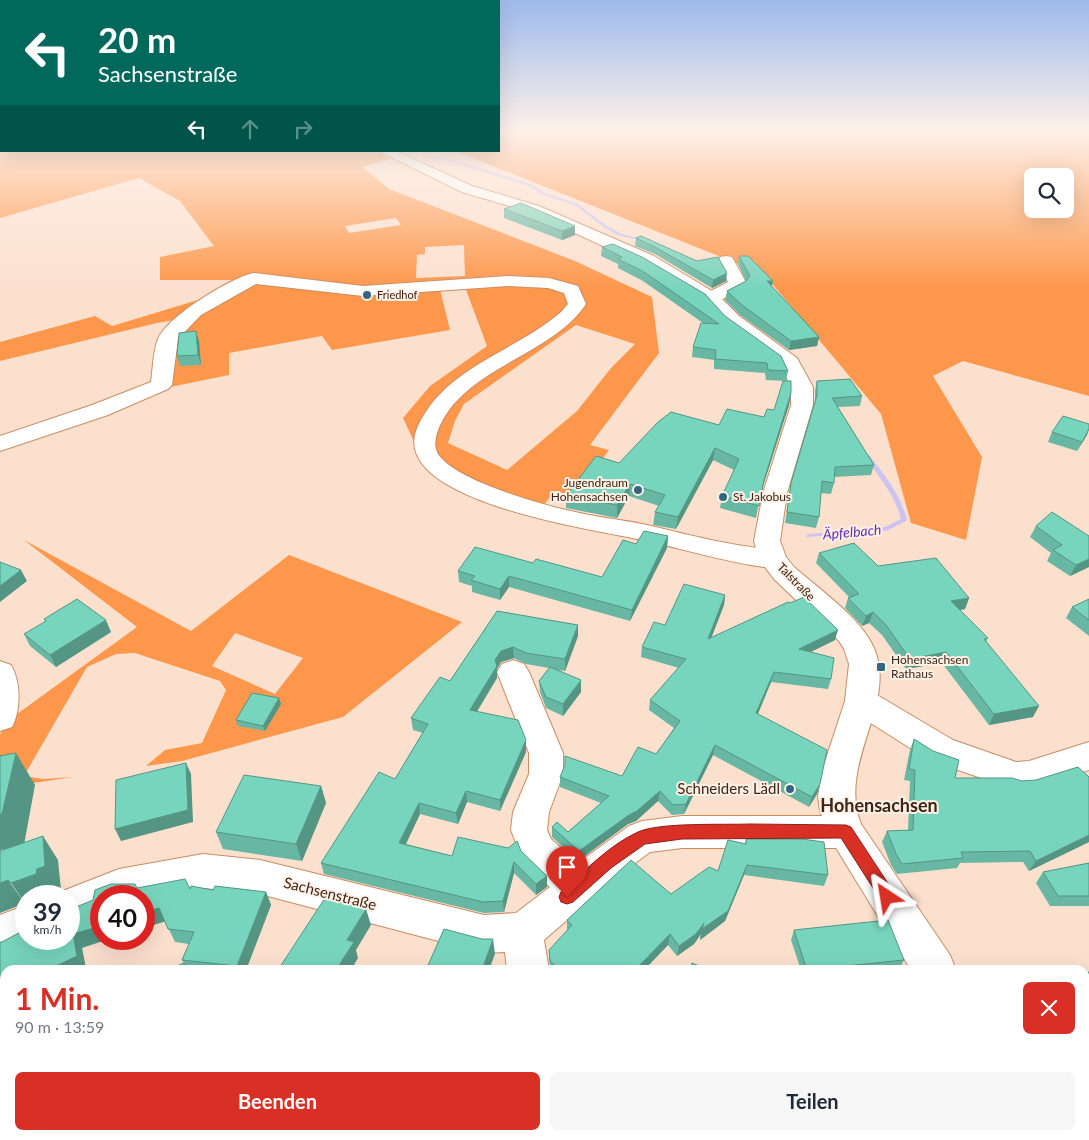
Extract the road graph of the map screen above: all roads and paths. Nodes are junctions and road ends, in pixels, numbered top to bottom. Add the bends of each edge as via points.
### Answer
1 (454, 183) edge
2 (726, 261) dead end
3 (711, 298) junction
4 (0, 444) edge
5 (773, 558) junction
6 (512, 672) dead end
7 (0, 673) edge
8 (861, 701) junction
9 (0, 718) edge
10 (1089, 756) edge
11 (846, 832) junction
12 (578, 887) junction
13 (80, 903) edge
14 (15, 929) edge
15 (0, 935) edge
16 (525, 951) edge
17 (932, 965) edge

1 - 3 street, Talstraße via 534,209 648,260
2 - 3 street via 738,284
3 - 5 street, Talstraße via 732,320 790,362 802,388 802,405 775,493 767,541
4 - 5 street via 161,385 168,339 174,330 194,311 253,278 363,291 471,283 549,283 572,290 577,304 571,314 448,397 426,435 425,451 437,468 466,486 559,516 738,556
5 - 8 street, Talstraße via 784,573 839,622 854,641 864,664
6 - 12 street via 546,753 546,774 531,812 529,830 536,849
7 - 9 street
8 - 10 street via 941,750 1016,776
8 - 11 street, Talstraße via 839,771 837,788 838,811
11 - 12 street, Sachsenstraße via 682,832 642,838
11 - 17 street
12 - 16 street, Sachsenstraße via 544,917
13 - 16 street, Sachsenstraße via 119,887 203,871 260,877 484,934
14 - 15 street

